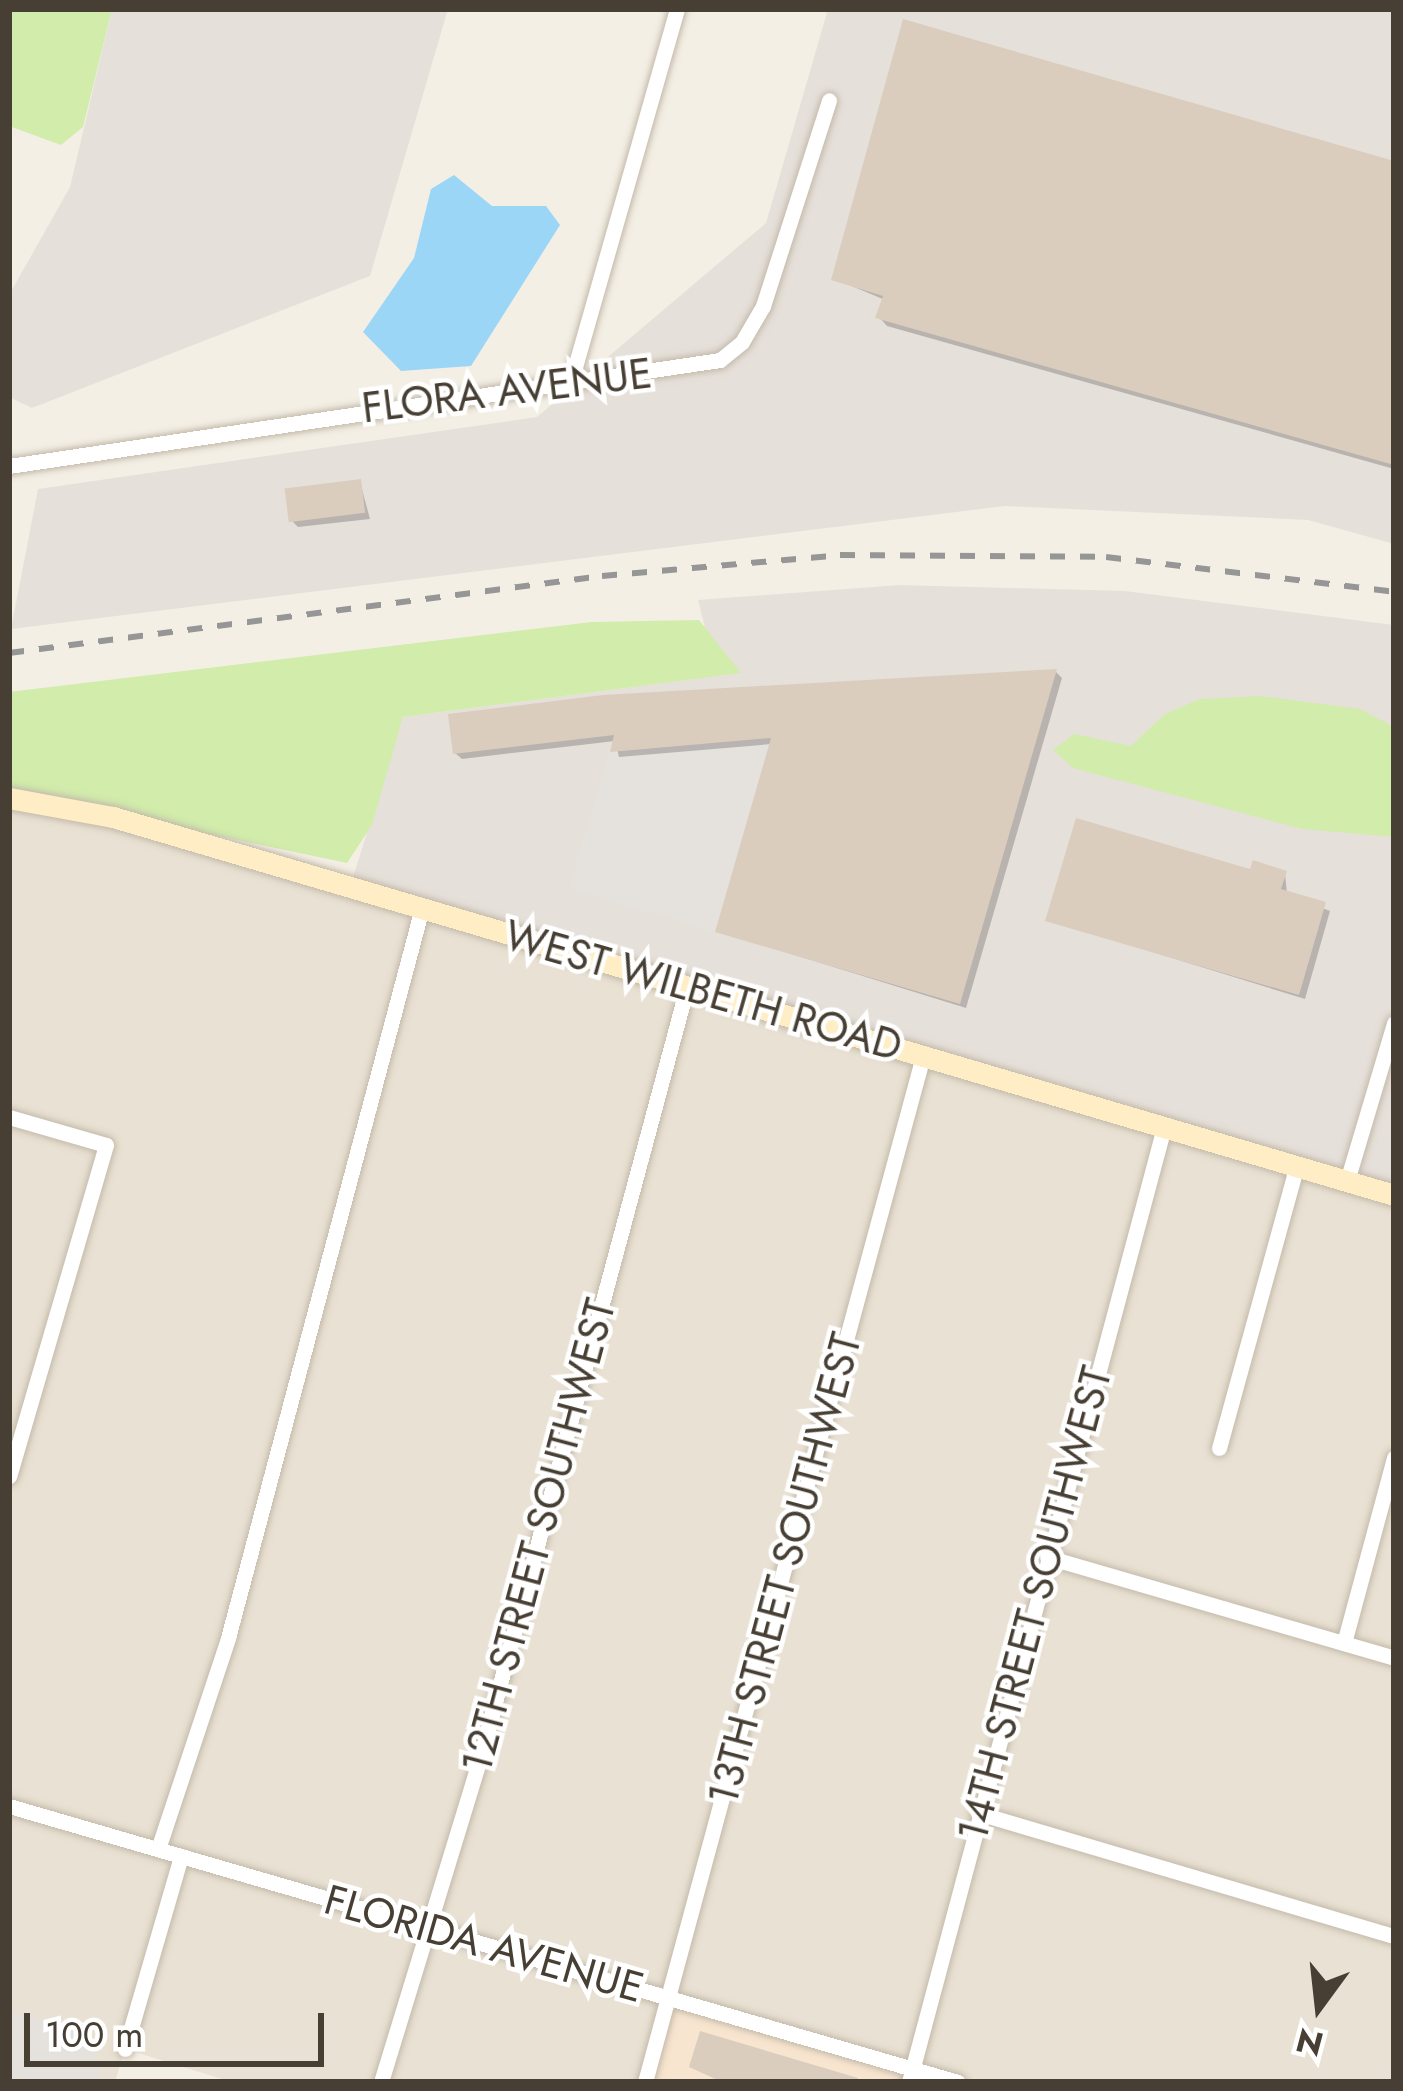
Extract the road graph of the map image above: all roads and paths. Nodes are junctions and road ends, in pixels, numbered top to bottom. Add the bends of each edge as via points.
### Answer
1 (677, 9) edge
2 (829, 100) dead end
3 (571, 381) junction
4 (9, 466) edge
5 (9, 798) edge
6 (422, 908) junction
7 (687, 987) junction
8 (1394, 1023) edge
9 (923, 1056) junction
10 (9, 1117) edge
11 (1164, 1127) junction
12 (1297, 1165) junction
13 (1347, 1181) junction
14 (1394, 1195) edge
15 (1219, 1448) dead end
16 (1394, 1458) edge
17 (9, 1476) edge
18 (1047, 1557) junction
19 (1344, 1643) junction
20 (1394, 1658) edge
21 (9, 1806) edge
22 (978, 1813) junction
23 (158, 1849) junction
24 (181, 1856) junction
25 (432, 1929) junction
26 (1394, 1936) edge
27 (669, 1997) junction
28 (124, 2049) dead end
29 (911, 2075) edge
30 (381, 2082) edge
31 (645, 2082) edge
32 (958, 2082) edge

1 - 3 street
2 - 3 street, FLORA AVENUE via 771,286 742,342 707,364
3 - 4 street, FLORA AVENUE
5 - 6 main road, WEST WILBETH ROAD via 113,817
6 - 7 main road, WEST WILBETH ROAD
6 - 23 street via 228,1638
7 - 9 main road, WEST WILBETH ROAD
7 - 25 street, 12TH STREET SOUTHWEST
8 - 13 street
9 - 11 main road, WEST WILBETH ROAD
9 - 27 street, 13TH STREET SOUTHWEST
10 - 17 street via 106,1145
11 - 12 main road, WEST WILBETH ROAD
11 - 18 street, 14TH STREET SOUTHWEST
12 - 13 main road, WEST WILBETH ROAD
12 - 15 street
13 - 14 main road, WEST WILBETH ROAD
16 - 19 street
18 - 19 street
18 - 22 street, 14TH STREET SOUTHWEST
19 - 20 street
21 - 23 street, FLORIDA AVENUE
22 - 26 street
22 - 29 street, 14TH STREET SOUTHWEST
23 - 24 street, FLORIDA AVENUE
24 - 25 street, FLORIDA AVENUE
24 - 28 street
25 - 27 street, FLORIDA AVENUE
25 - 30 street, 12TH STREET SOUTHWEST
27 - 29 street, FLORIDA AVENUE
27 - 31 street, 13TH STREET SOUTHWEST
29 - 32 street, FLORIDA AVENUE

